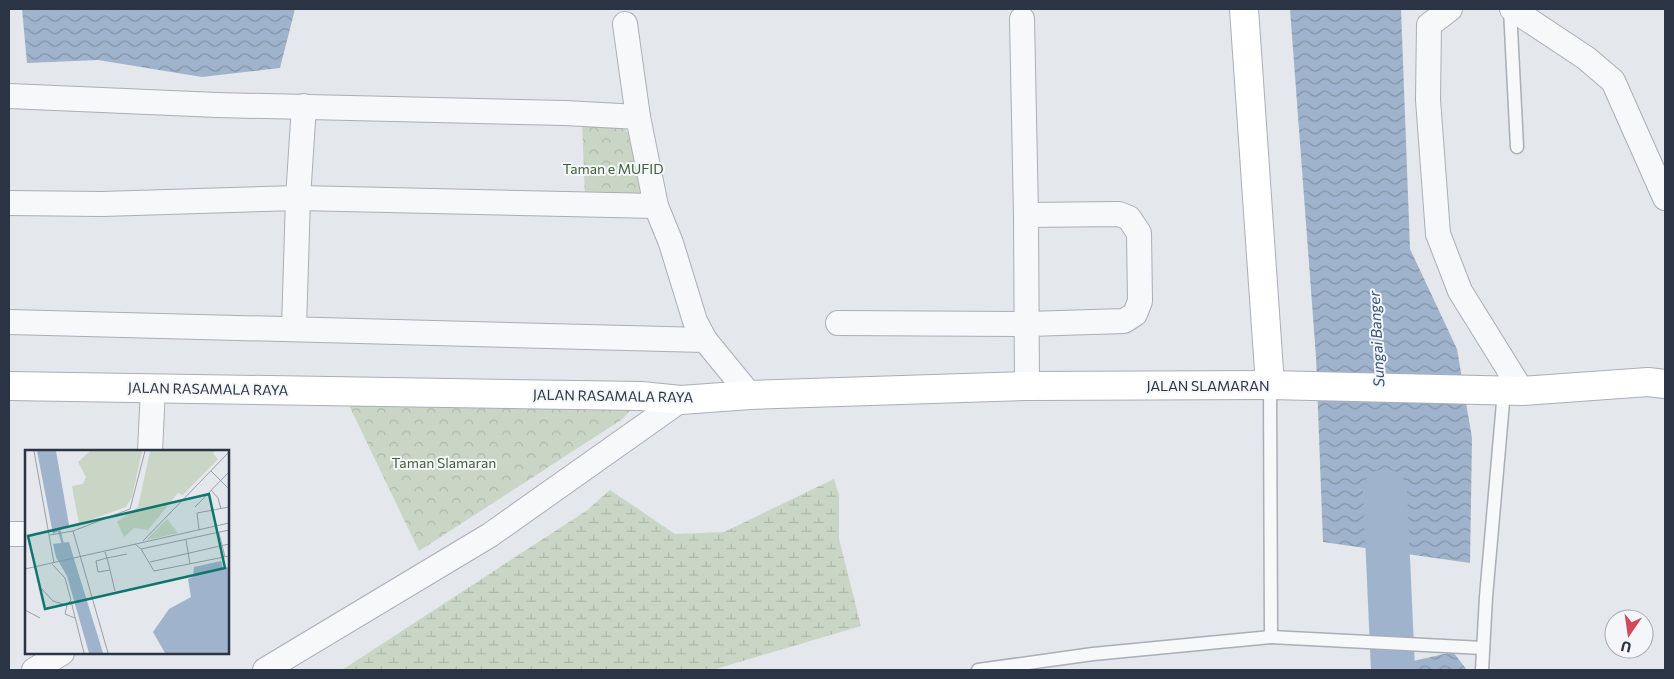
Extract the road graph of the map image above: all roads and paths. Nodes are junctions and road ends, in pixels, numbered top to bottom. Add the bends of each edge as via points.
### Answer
1 (1244, 9) edge
2 (1450, 9) edge
3 (1511, 9) edge
4 (1428, 17) edge
5 (1022, 19) dead end
6 (625, 24) dead end
7 (9, 96) edge
8 (304, 106) junction
9 (638, 117) junction
10 (1517, 147) dead end
11 (298, 198) junction
12 (1665, 198) edge
13 (9, 203) edge
14 (656, 206) junction
15 (1026, 215) junction
16 (9, 322) edge
17 (838, 323) dead end
18 (1028, 324) junction
19 (294, 328) junction
20 (705, 340) junction
21 (1665, 384) edge
22 (1270, 385) junction
23 (9, 386) edge
24 (1028, 386) junction
25 (152, 388) junction
26 (1505, 391) junction
27 (750, 395) junction
28 (681, 400) junction
29 (150, 450) edge
30 (9, 534) edge
31 (25, 534) edge
32 (1271, 637) junction
33 (1483, 648) junction
34 (60, 654) edge
35 (34, 670) edge
36 (265, 670) edge
37 (978, 670) edge
38 (1482, 670) edge

1 - 22 street
2 - 4 street
3 - 10 lane
3 - 12 street via 1586,58 1613,81
4 - 26 street via 1428,100 1438,234 1460,292
5 - 15 street
6 - 9 street
7 - 8 street
8 - 9 street
8 - 11 street
9 - 14 street
11 - 13 street via 102,204
11 - 14 street
11 - 19 street
14 - 20 street via 671,243 689,305
15 - 18 street
15 - 18 street via 1119,214 1130,218 1139,233 1140,301 1135,314 1124,321
16 - 19 street
17 - 18 street
18 - 24 street
19 - 20 street
20 - 27 street
21 - 26 street, JALAN SLAMARAN via 1648,382
22 - 24 street, JALAN SLAMARAN
22 - 26 street, JALAN SLAMARAN
22 - 32 lane
23 - 25 street, JALAN RASAMALA RAYA
24 - 27 street, JALAN SLAMARAN
25 - 28 street, JALAN RASAMALA RAYA via 641,396
25 - 29 street
26 - 33 lane
27 - 28 street, JALAN RASAMALA RAYA
28 - 36 street via 490,535
30 - 31 street
32 - 33 lane
32 - 37 lane via 1093,654
33 - 38 lane
34 - 35 street

